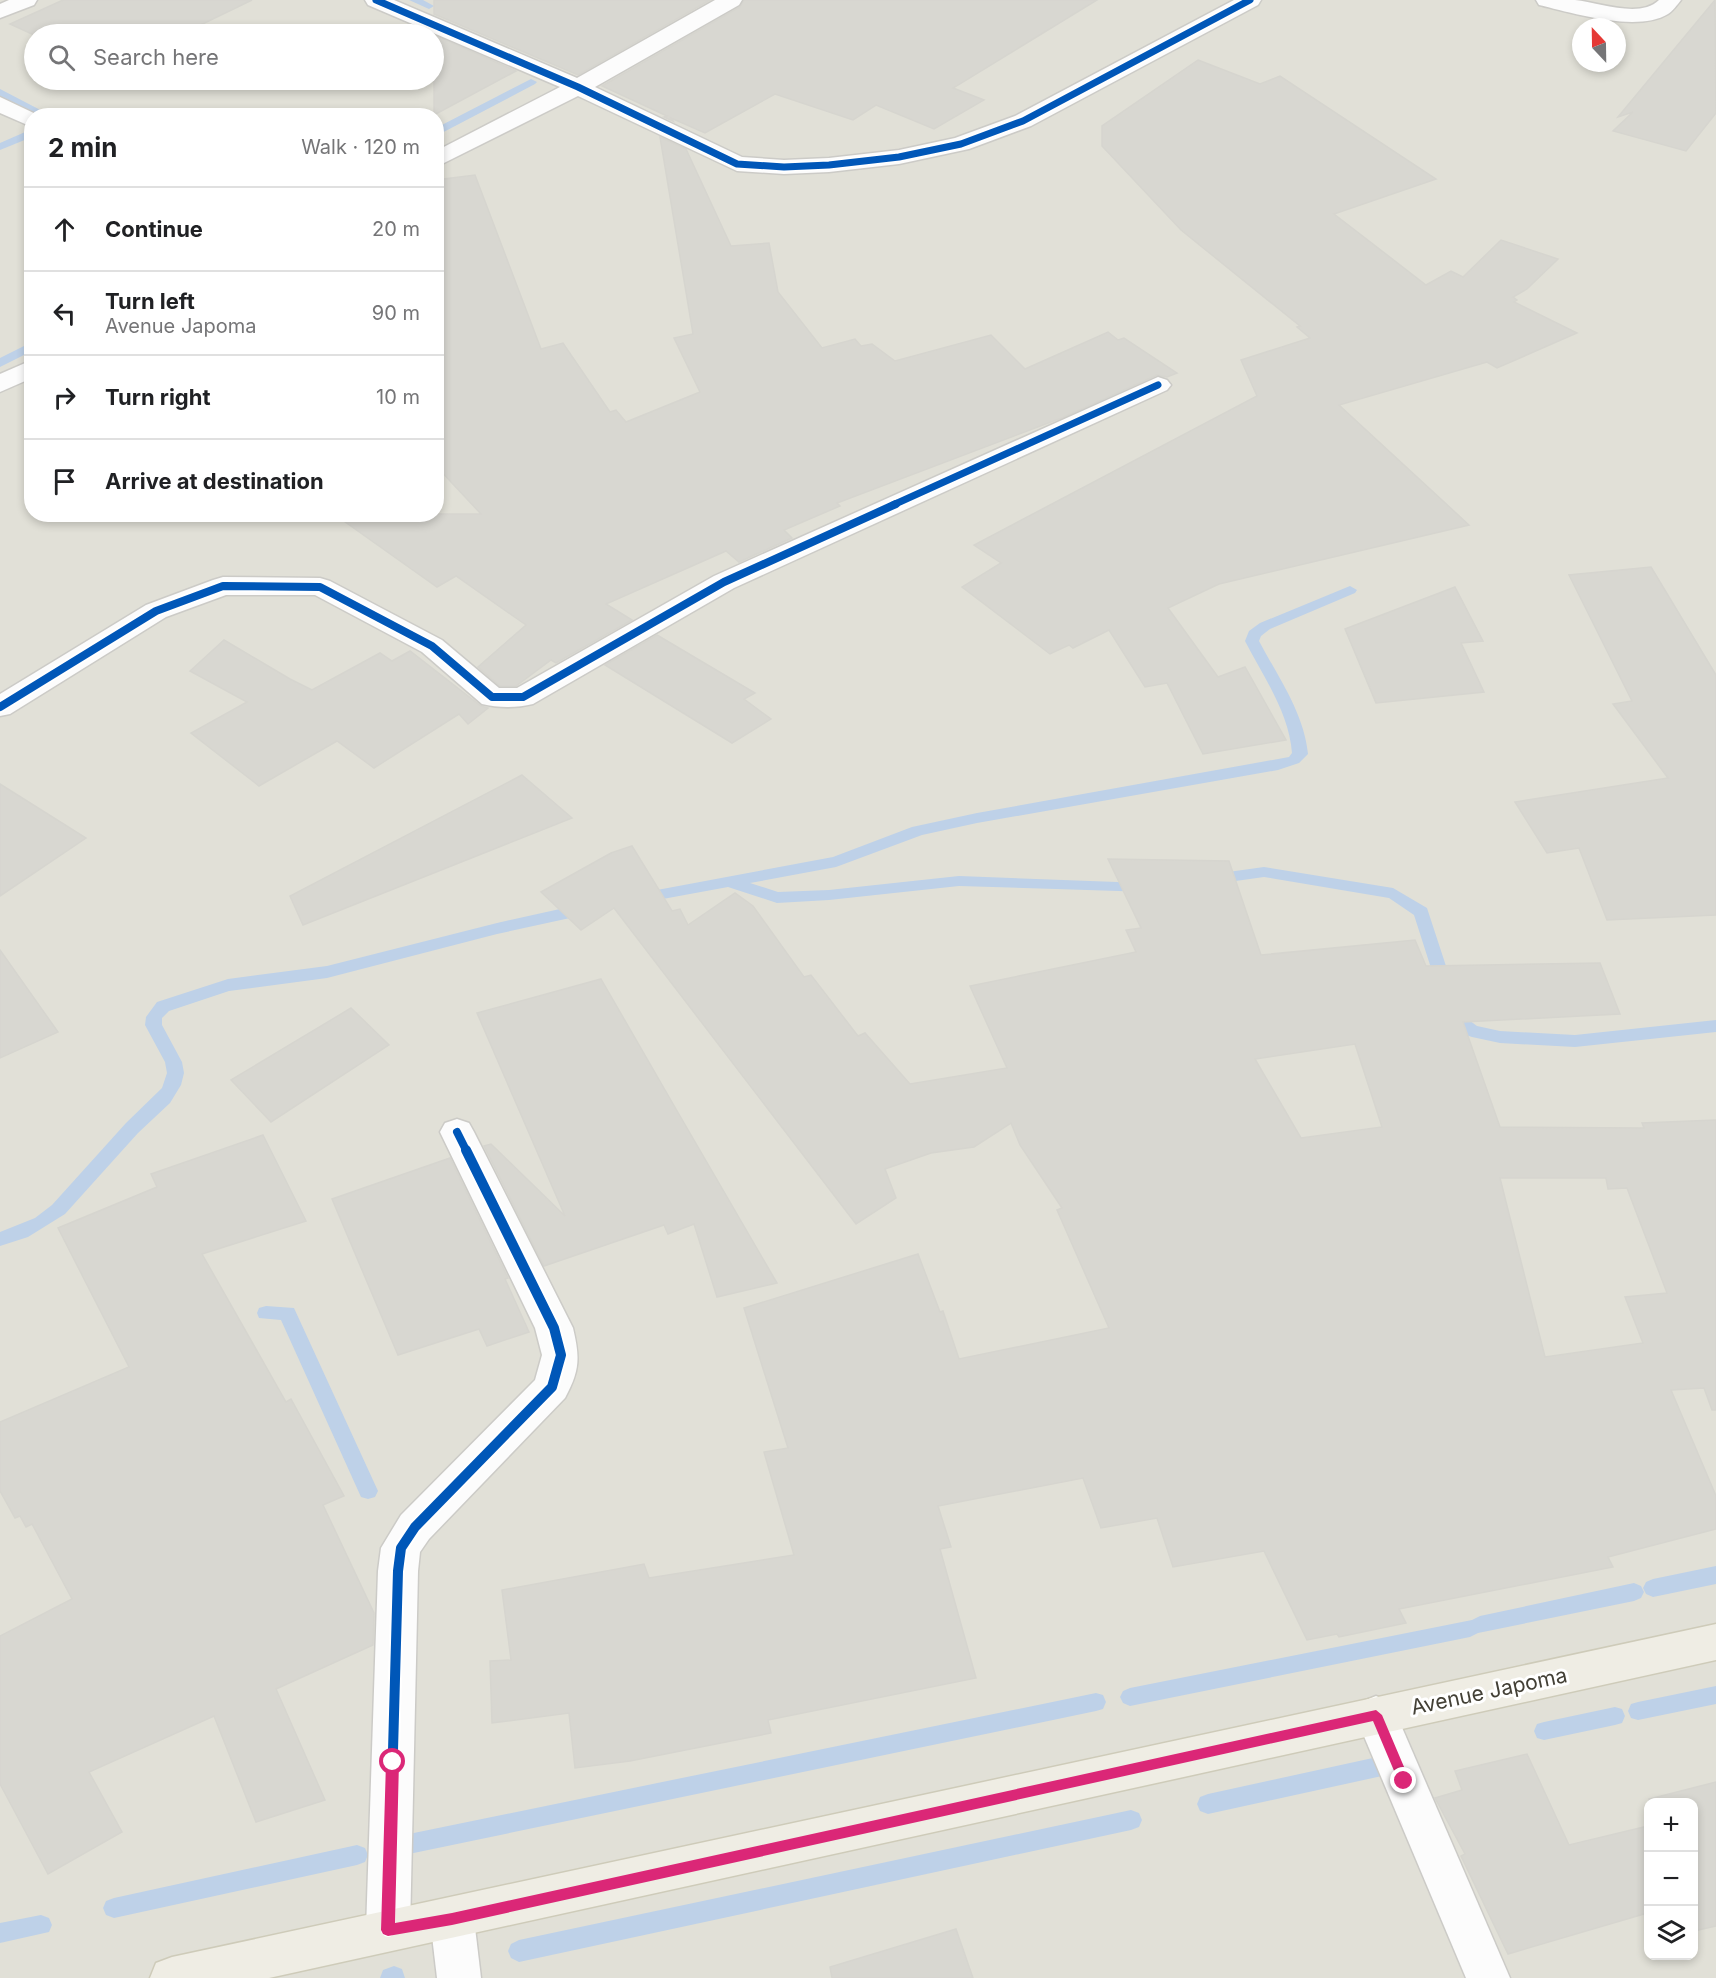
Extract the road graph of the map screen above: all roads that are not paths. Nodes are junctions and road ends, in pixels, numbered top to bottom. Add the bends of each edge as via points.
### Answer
1 (26, 0) edge
2 (376, 0) edge
3 (731, 0) edge
4 (1250, 0) edge
5 (1547, 0) edge
6 (1670, 0) edge
7 (0, 12) edge
8 (432, 24) edge
9 (444, 29) edge
10 (578, 87) junction
11 (0, 104) edge
12 (24, 116) edge
13 (444, 156) edge
14 (24, 372) edge
15 (0, 384) edge
16 (1158, 385) dead end
17 (0, 707) edge
18 (457, 1132) dead end
19 (1716, 1642) edge
20 (1376, 1715) junction
21 (452, 1919) junction
22 (388, 1930) junction
23 (172, 1978) edge
24 (459, 1978) edge
25 (1488, 1978) edge

1 - 7 street
2 - 8 street
3 - 10 street
4 - 10 street via 1023,121 961,144 898,157 795,167 737,164
5 - 6 street via 1631,15 1662,10
9 - 10 street
10 - 13 street
11 - 12 street
14 - 15 street
16 - 17 street via 724,582 523,696 492,697 432,646 320,587 223,586 156,611
18 - 22 street via 554,1328 561,1355 552,1387 415,1527 401,1548
19 - 20 main road, Avenue Japoma
20 - 21 main road, Avenue Japoma
20 - 25 street
21 - 22 main road, Avenue Japoma
21 - 24 street
22 - 23 main road, Avenue Japoma

